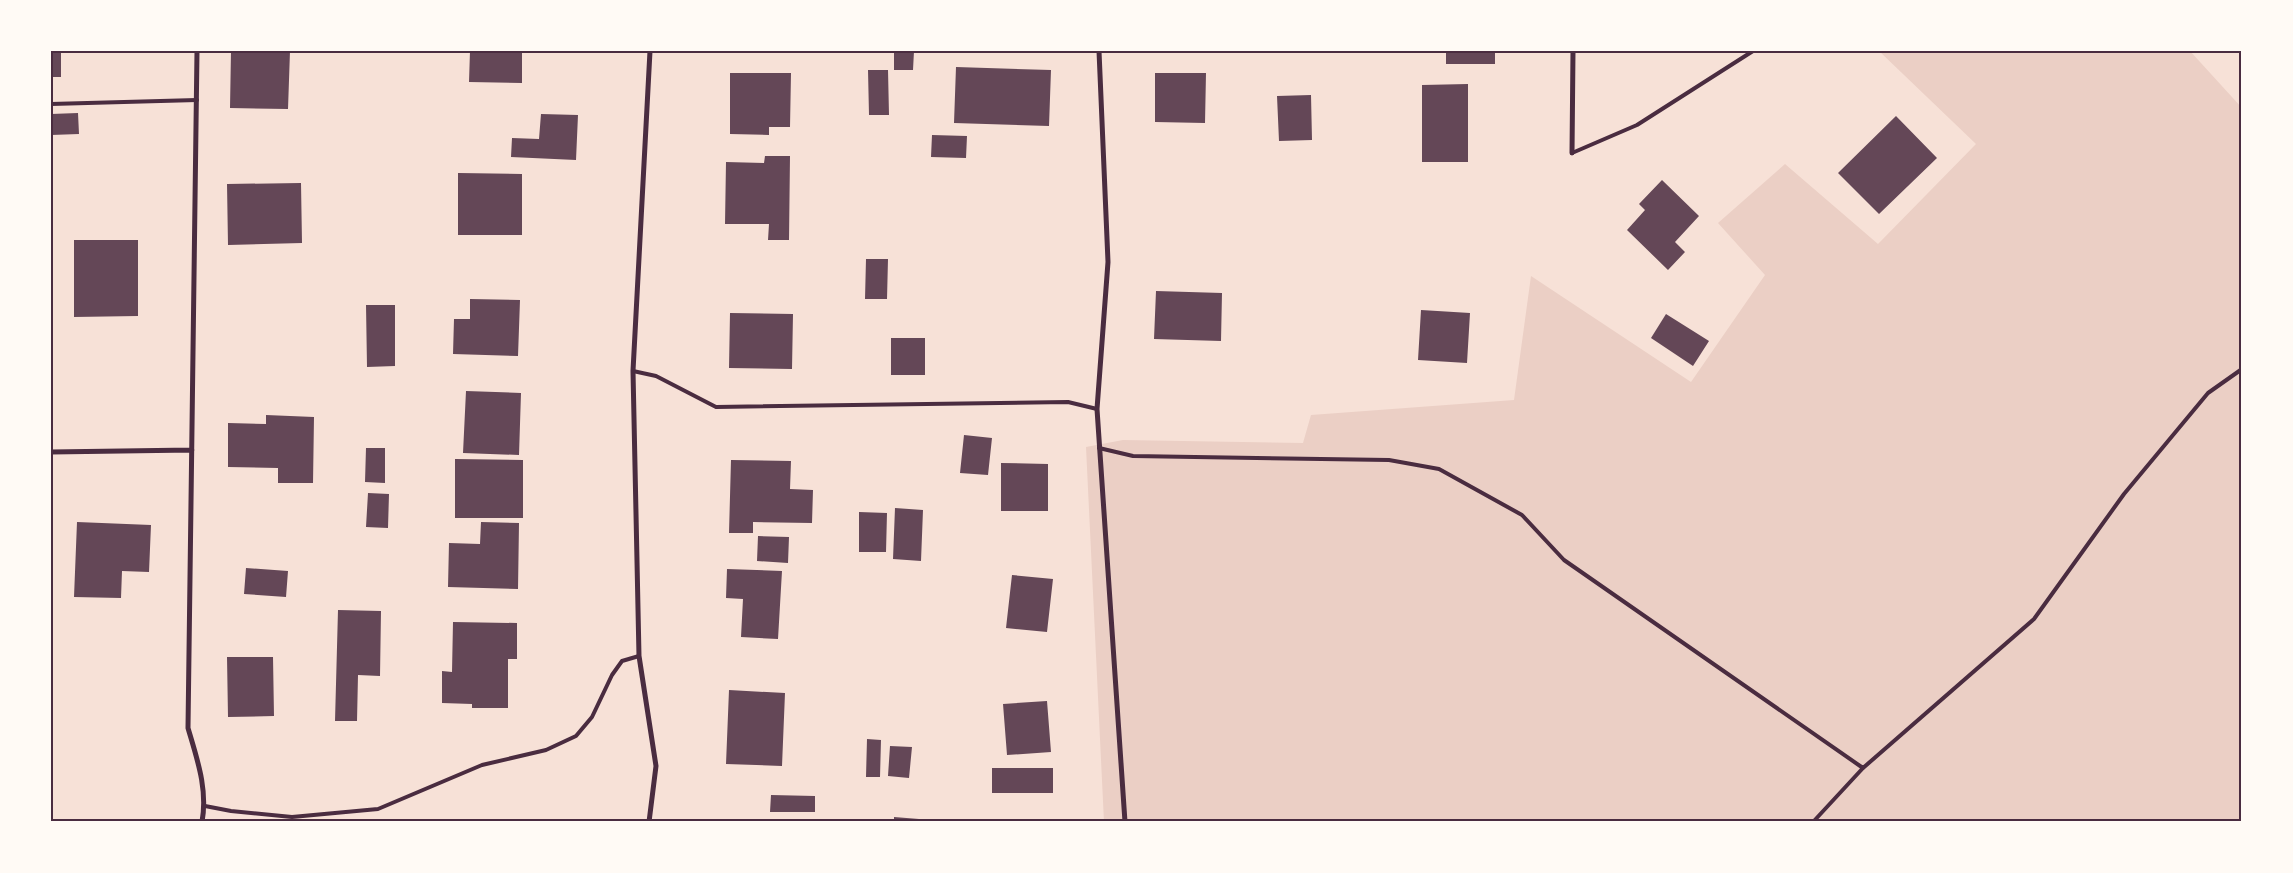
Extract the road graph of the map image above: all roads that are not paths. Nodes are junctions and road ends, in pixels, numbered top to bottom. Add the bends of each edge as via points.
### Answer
1 (197, 51) edge
2 (650, 51) edge
3 (1098, 51) edge
4 (1573, 51) edge
5 (1753, 51) edge
6 (197, 100) junction
7 (51, 104) edge
8 (1572, 153) joint
9 (2242, 369) edge
10 (633, 371) junction
11 (1097, 409) junction
12 (1099, 448) junction
13 (192, 450) junction
14 (51, 452) edge
15 (639, 656) junction
16 (1863, 768) junction
17 (205, 806) junction
18 (202, 822) edge
19 (649, 822) edge
20 (1125, 822) edge
21 (1813, 822) edge

1 - 6 street
2 - 10 street
3 - 11 street via 1108,262
4 - 8 street
5 - 8 lane via 1637,126
6 - 7 lane
6 - 13 street
9 - 16 lane via 2208,393 2124,494 2034,619
10 - 11 lane via 656,376 716,407 1068,402
10 - 15 street
11 - 12 street
12 - 16 lane via 1132,456 1389,460 1440,469 1522,515 1564,560
12 - 20 street
13 - 14 street
13 - 17 street via 188,728 202,774
15 - 17 lane via 622,661 592,717 576,736 546,750 482,765 378,809 292,817
15 - 19 street via 656,766
16 - 21 lane
17 - 18 street

